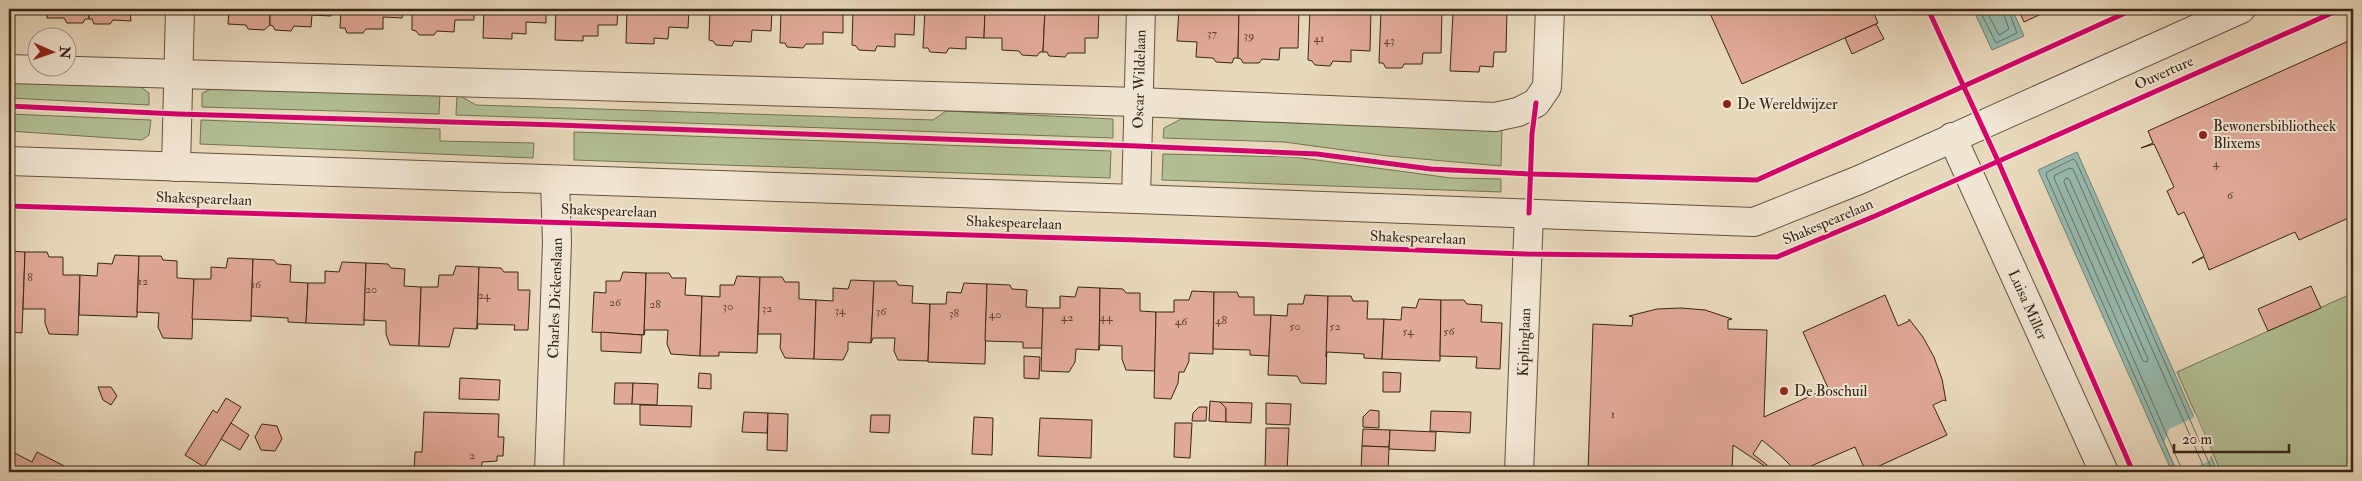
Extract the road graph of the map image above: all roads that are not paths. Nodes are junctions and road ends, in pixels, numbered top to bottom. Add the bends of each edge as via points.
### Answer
1 (180, 9) edge
2 (1141, 9) edge
3 (1550, 9) edge
4 (2241, 9) edge
5 (9, 68) edge
6 (178, 74) junction
7 (1138, 102) junction
8 (1952, 137) junction
9 (9, 162) edge
10 (176, 167) junction
11 (555, 181) junction
12 (1136, 199) junction
13 (1529, 213) junction
14 (549, 472) edge
15 (1519, 472) edge
16 (2104, 472) edge

1 - 6 street
2 - 7 street, Oscar Wildelaan
3 - 7 street via 1547,87 1536,103 1518,112 1494,116
4 - 8 street, Ouverture
5 - 6 street
6 - 7 street
6 - 10 street
7 - 12 street, Oscar Wildelaan
8 - 13 street, Shakespearelaan via 1859,180 1754,222
8 - 16 street, Luisa Miller
9 - 10 street, Shakespearelaan
10 - 11 street, Shakespearelaan
11 - 12 street, Shakespearelaan
11 - 14 street, Charles Dickenslaan via 557,242
12 - 13 street, Shakespearelaan
13 - 15 street, Kiplinglaan

